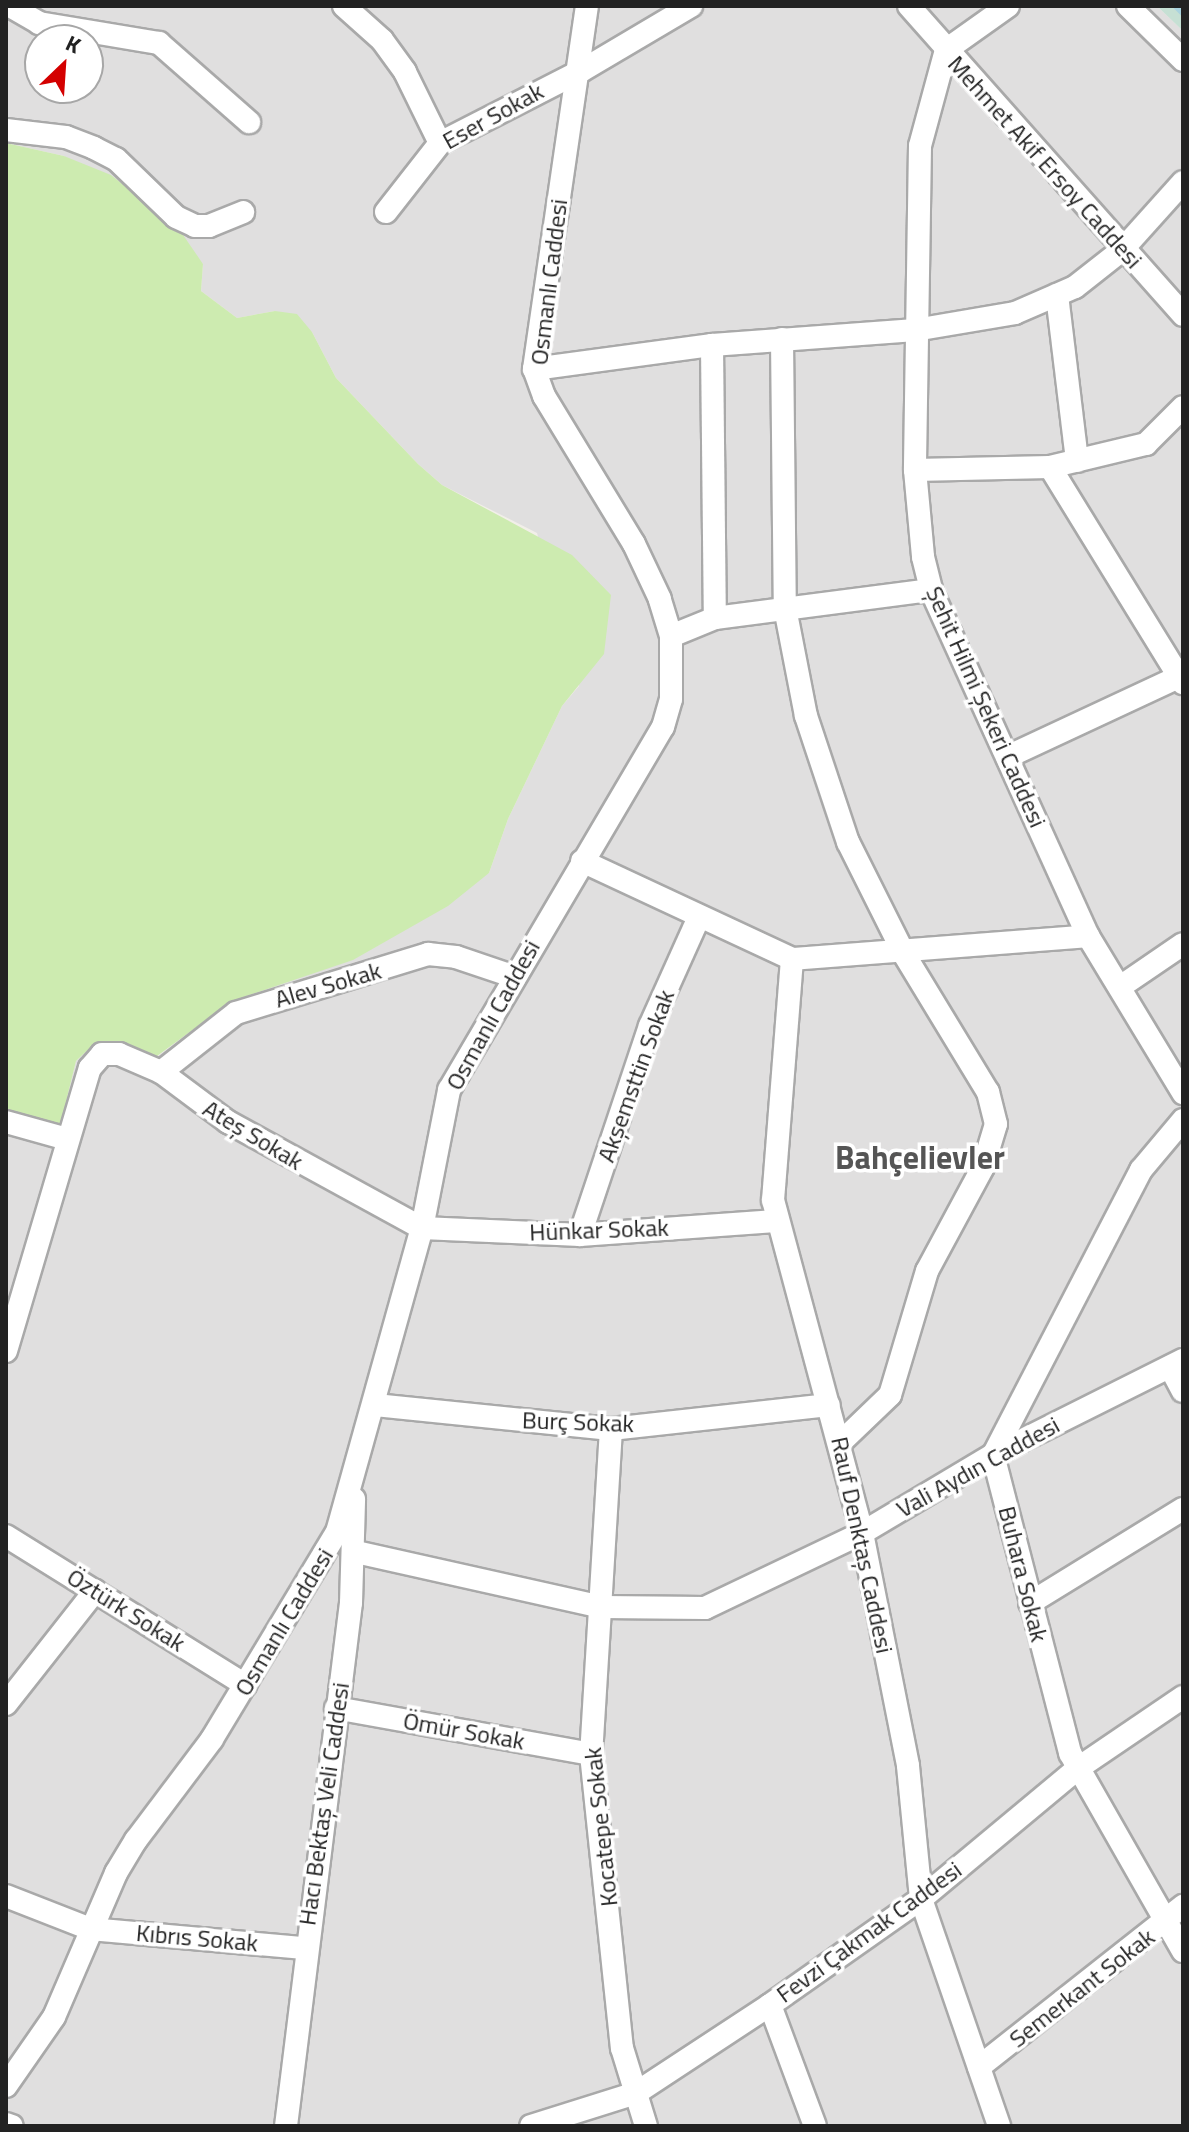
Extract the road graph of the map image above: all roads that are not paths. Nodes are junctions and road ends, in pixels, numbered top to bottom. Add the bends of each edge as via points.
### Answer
1 (10, 6) edge
2 (344, 6) edge
3 (587, 6) edge
4 (691, 6) edge
5 (909, 6) edge
6 (1008, 6) edge
7 (1128, 6) edge
8 (946, 50) junction
9 (1183, 60) edge
10 (581, 71) junction
11 (249, 122) dead end
12 (6, 130) edge
13 (440, 143) junction
14 (1183, 182) edge
15 (243, 212) dead end
16 (386, 212) dead end
17 (1122, 250) junction
18 (1057, 295) junction
19 (1183, 315) edge
20 (915, 330) junction
21 (782, 339) junction
22 (712, 345) junction
23 (534, 369) junction
24 (1183, 407) edge
25 (1077, 461) junction
26 (1050, 467) junction
27 (915, 470) junction
28 (931, 590) junction
29 (785, 608) junction
30 (715, 618) junction
31 (671, 636) junction
32 (1182, 679) edge
33 (1007, 757) junction
34 (582, 861) junction
35 (698, 919) junction
36 (1088, 936) junction
37 (1183, 944) edge
38 (904, 954) junction
39 (792, 959) junction
40 (512, 976) junction
41 (1120, 987) junction
42 (161, 1072) junction
43 (1183, 1093) edge
44 (1183, 1120) edge
45 (6, 1122) edge
46 (67, 1139) junction
47 (776, 1221) junction
48 (422, 1228) junction
49 (580, 1235) junction
50 (6, 1351) edge
51 (1176, 1364) edge
52 (1183, 1391) edge
53 (375, 1405) junction
54 (829, 1405) junction
55 (611, 1429) junction
56 (841, 1442) junction
57 (993, 1455) junction
58 (353, 1481) junction
59 (1183, 1509) edge
60 (862, 1533) junction
61 (6, 1536) edge
62 (356, 1552) junction
63 (95, 1591) junction
64 (1030, 1603) junction
65 (602, 1607) junction
66 (245, 1685) junction
67 (1183, 1697) edge
68 (6, 1704) edge
69 (336, 1708) junction
70 (591, 1754) junction
71 (1077, 1769) junction
72 (6, 1896) edge
73 (921, 1899) junction
74 (1176, 1914) edge
75 (90, 1929) junction
76 (304, 1948) junction
77 (1183, 1951) edge
78 (770, 2005) junction
79 (979, 2067) junction
80 (6, 2086) edge
81 (636, 2093) junction
82 (6, 2124) edge
83 (12, 2126) edge
84 (286, 2126) edge
85 (531, 2126) edge
86 (646, 2126) edge
87 (815, 2126) edge
88 (999, 2126) edge

1 - 11 street via 39,23 159,43
2 - 13 street via 382,40 405,72
3 - 10 street, Osmanlı Caddesi
4 - 10 street, Eser Sokak
5 - 8 street, Mehmet Akif Ersoy Caddesi
6 - 8 street
7 - 9 street
8 - 17 street, Mehmet Akif Ersoy Caddesi
8 - 20 street, Şehit Hilmi Şekeri Caddesi via 920,146
10 - 13 street, Eser Sokak
10 - 23 street, Osmanlı Caddesi
12 - 15 street via 66,137 105,153 176,217 195,226
13 - 16 street, Eser Sokak
14 - 17 street
17 - 18 street
17 - 19 street, Mehmet Akif Ersoy Caddesi
18 - 20 street via 1015,313
18 - 25 street
20 - 21 street
20 - 27 street, Şehit Hilmi Şekeri Caddesi
21 - 22 street
21 - 29 street
22 - 23 street
22 - 30 street
23 - 31 street, Osmanlı Caddesi via 544,396 634,544
24 - 25 street via 1146,444
25 - 26 street
26 - 27 street
26 - 32 street
27 - 28 street, Şehit Hilmi Şekeri Caddesi
28 - 29 street
28 - 33 street, Şehit Hilmi Şekeri Caddesi
29 - 30 street
29 - 38 street via 806,716 829,794
30 - 31 street
31 - 34 street, Osmanlı Caddesi via 674,673 663,727
32 - 33 street
33 - 36 street, Şehit Hilmi Şekeri Caddesi
34 - 35 street
34 - 40 street, Osmanlı Caddesi
35 - 39 street
35 - 49 street, Akşemsttin Sokak via 650,1026
36 - 38 street
36 - 41 street, Şehit Hilmi Şekeri Caddesi
37 - 41 street
38 - 39 street
38 - 56 street via 988,1092 996,1124 983,1167 927,1271 890,1395
39 - 47 street, Rauf Denktaş Caddesi via 771,1177
40 - 42 street, Alev Sokak via 456,957 428,954 236,1013
40 - 48 street, Osmanlı Caddesi via 449,1090
41 - 43 street, Şehit Hilmi Şekeri Caddesi
42 - 46 street, Ateş Sokak via 119,1054 102,1054 90,1068
42 - 48 street, Ateş Sokak via 228,1122
44 - 57 street via 1141,1170
45 - 46 street
46 - 50 street
47 - 49 street, Hünkar Sokak
47 - 54 street, Rauf Denktaş Caddesi
48 - 49 street, Hünkar Sokak
48 - 53 street, Osmanlı Caddesi
51 - 52 street
51 - 57 street, Vali Aydın Caddesi
53 - 55 street, Burç Sokak
53 - 58 street, Osmanlı Caddesi
54 - 55 street, Burç Sokak
54 - 56 street, Rauf Denktaş Caddesi
55 - 65 street, Kocatepe Sokak
56 - 60 street, Rauf Denktaş Caddesi
57 - 60 street, Vali Aydın Caddesi
57 - 64 street, Buhara Sokak
58 - 62 street, Hacı Bektaş Veli Caddesi
58 - 66 street, Osmanlı Caddesi via 325,1557
59 - 64 street
60 - 65 street, Vali Aydın Caddesi via 705,1608
60 - 73 street, Rauf Denktaş Caddesi via 908,1766
61 - 63 street, Öztürk Sokak
62 - 65 street, Vali Aydın Caddesi
62 - 69 street, Hacı Bektaş Veli Caddesi
63 - 66 street, Öztürk Sokak
63 - 68 street
64 - 71 street, Buhara Sokak
65 - 70 street, Kocatepe Sokak
66 - 75 street, Osmanlı Caddesi via 212,1739 136,1840
67 - 71 street, Fevzi Çakmak Caddesi
69 - 70 street, Ömür Sokak
69 - 76 street, Hacı Bektaş Veli Caddesi
70 - 81 street, Kocatepe Sokak via 622,2048
71 - 73 street, Fevzi Çakmak Caddesi
71 - 74 street, Buhara Sokak
72 - 75 street, Kıbrıs Sokak
73 - 78 street, Fevzi Çakmak Caddesi
73 - 79 street, Rauf Denktaş Caddesi
74 - 77 street, Buhara Sokak
74 - 79 street, Semerkant Sokak
75 - 76 street, Kıbrıs Sokak
75 - 80 street, Osmanlı Caddesi via 54,2017
76 - 84 street, Hacı Bektaş Veli Caddesi
78 - 81 street, Fevzi Çakmak Caddesi
78 - 87 street
79 - 88 street, Rauf Denktaş Caddesi
81 - 85 street, Fevzi Çakmak Caddesi
81 - 86 street, Kocatepe Sokak
82 - 83 street

